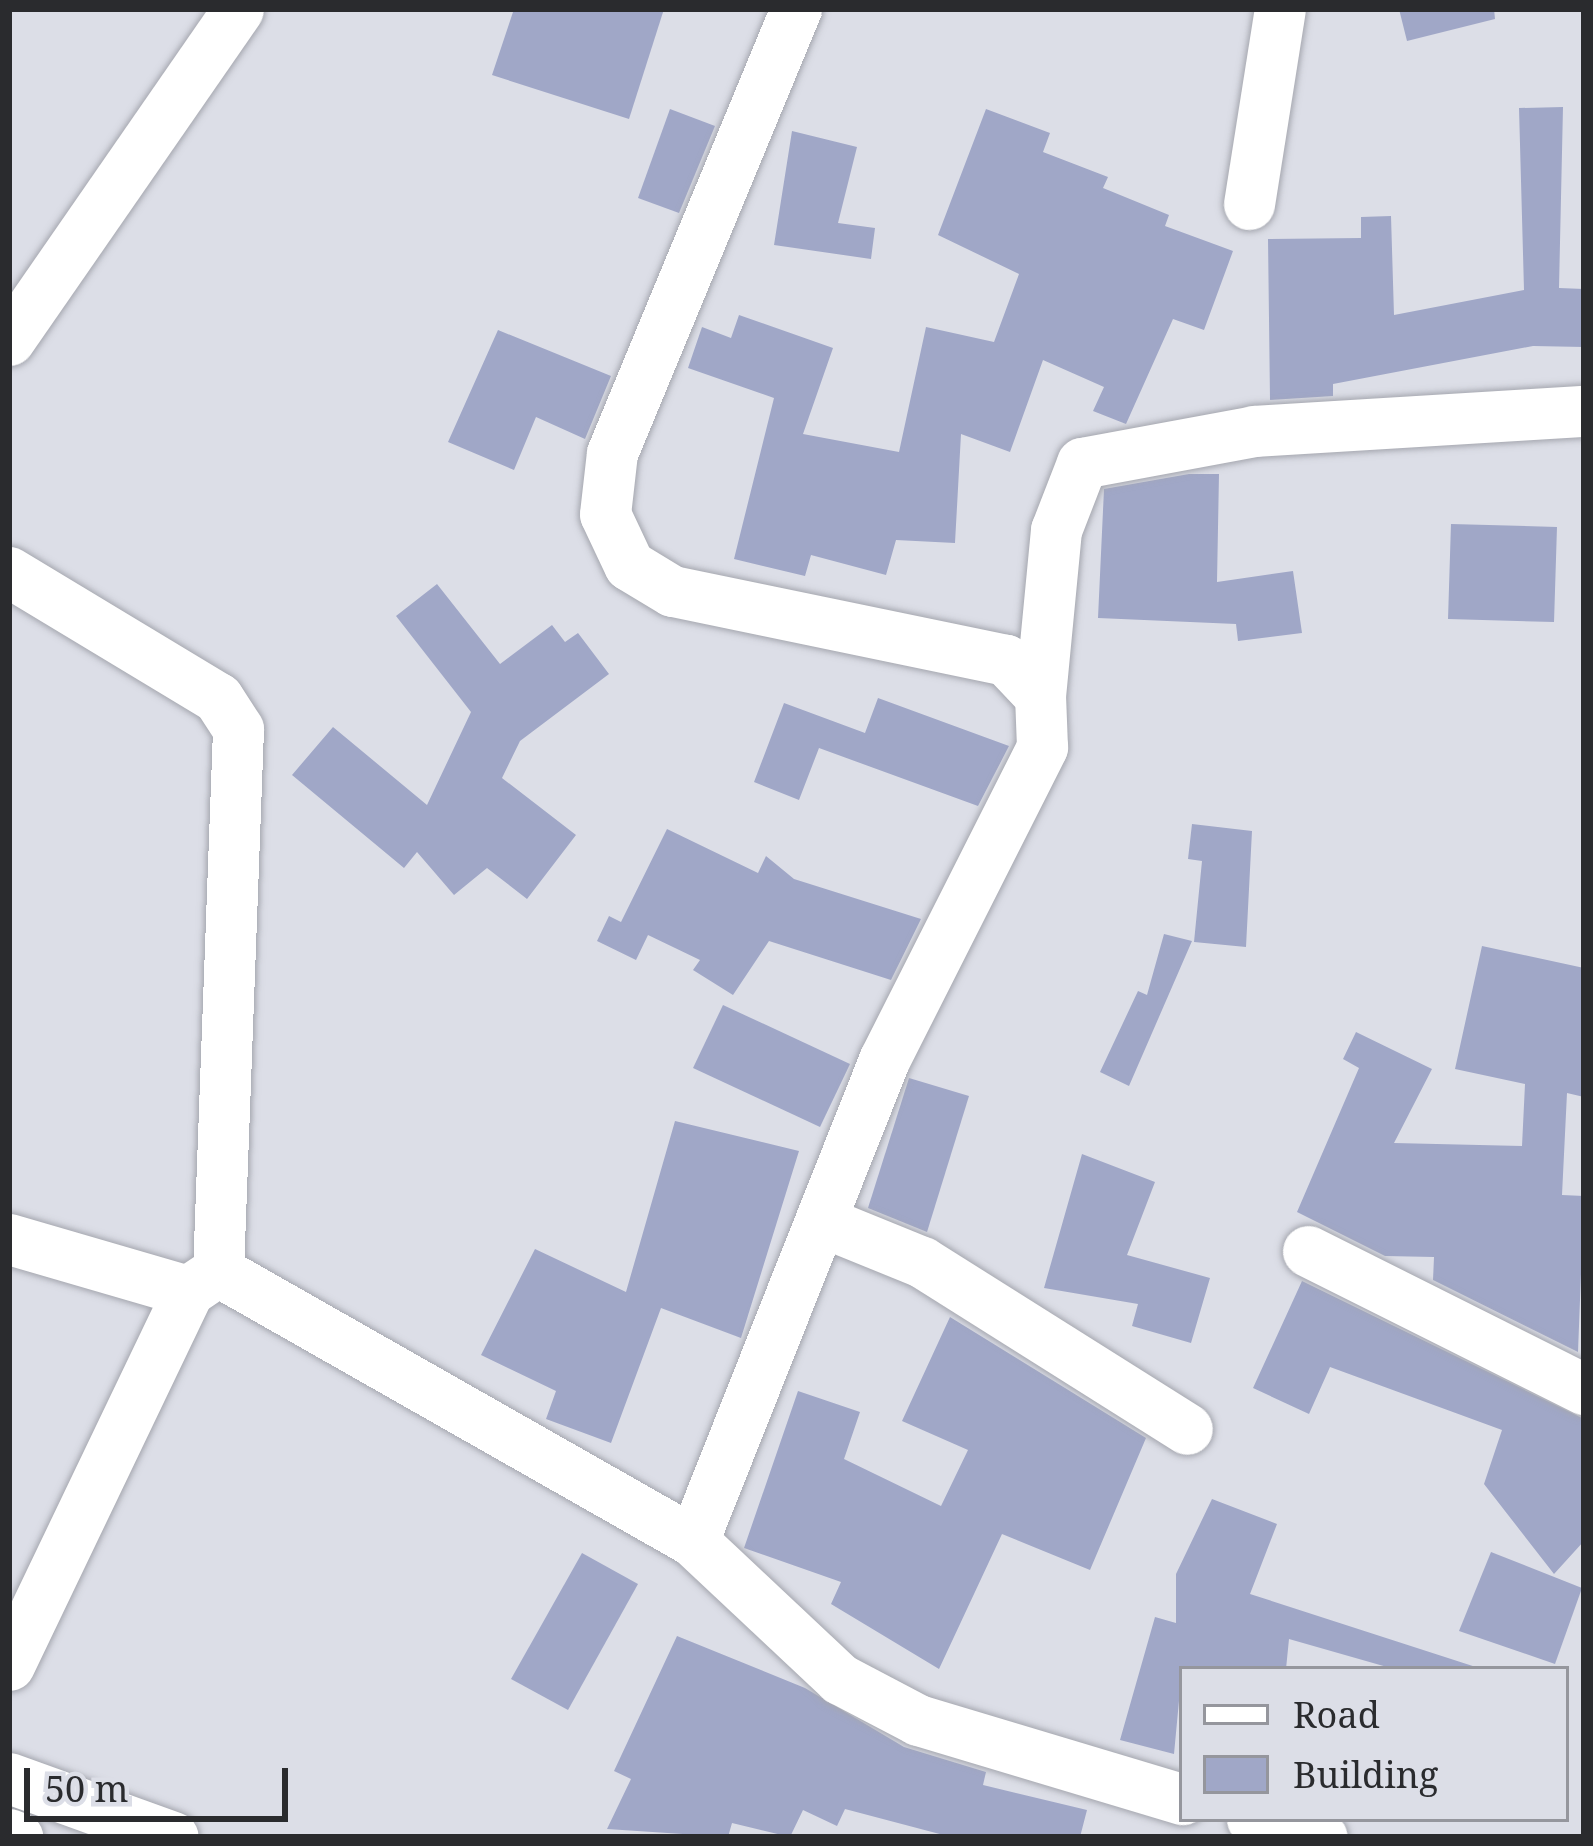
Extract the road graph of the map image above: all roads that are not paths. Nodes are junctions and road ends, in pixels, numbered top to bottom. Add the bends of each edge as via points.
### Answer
1 (238, 9) edge
2 (796, 9) edge
3 (1280, 9) edge
4 (1249, 204) dead end
5 (9, 340) edge
6 (1584, 410) edge
7 (9, 572) edge
8 (1040, 696) junction
9 (821, 1221) junction
10 (9, 1239) edge
11 (1308, 1251) dead end
12 (203, 1281) junction
13 (1584, 1389) edge
14 (1186, 1429) dead end
15 (693, 1541) junction
16 (9, 1665) edge
17 (9, 1778) edge
18 (1179, 1798) edge
19 (1264, 1822) edge
20 (173, 1837) edge
21 (1322, 1837) edge

1 - 5 street
2 - 8 street via 612,453 605,514 629,565 672,591 1006,660
3 - 4 street
6 - 8 street via 1254,430 1082,463 1056,530
7 - 12 street via 218,698 238,729
8 - 9 street via 1042,747 884,1060
9 - 14 street via 922,1262
9 - 15 street
10 - 12 street
11 - 13 street
12 - 15 street
12 - 16 street
15 - 18 street via 777,1628 879,1699
17 - 20 street
19 - 21 street

